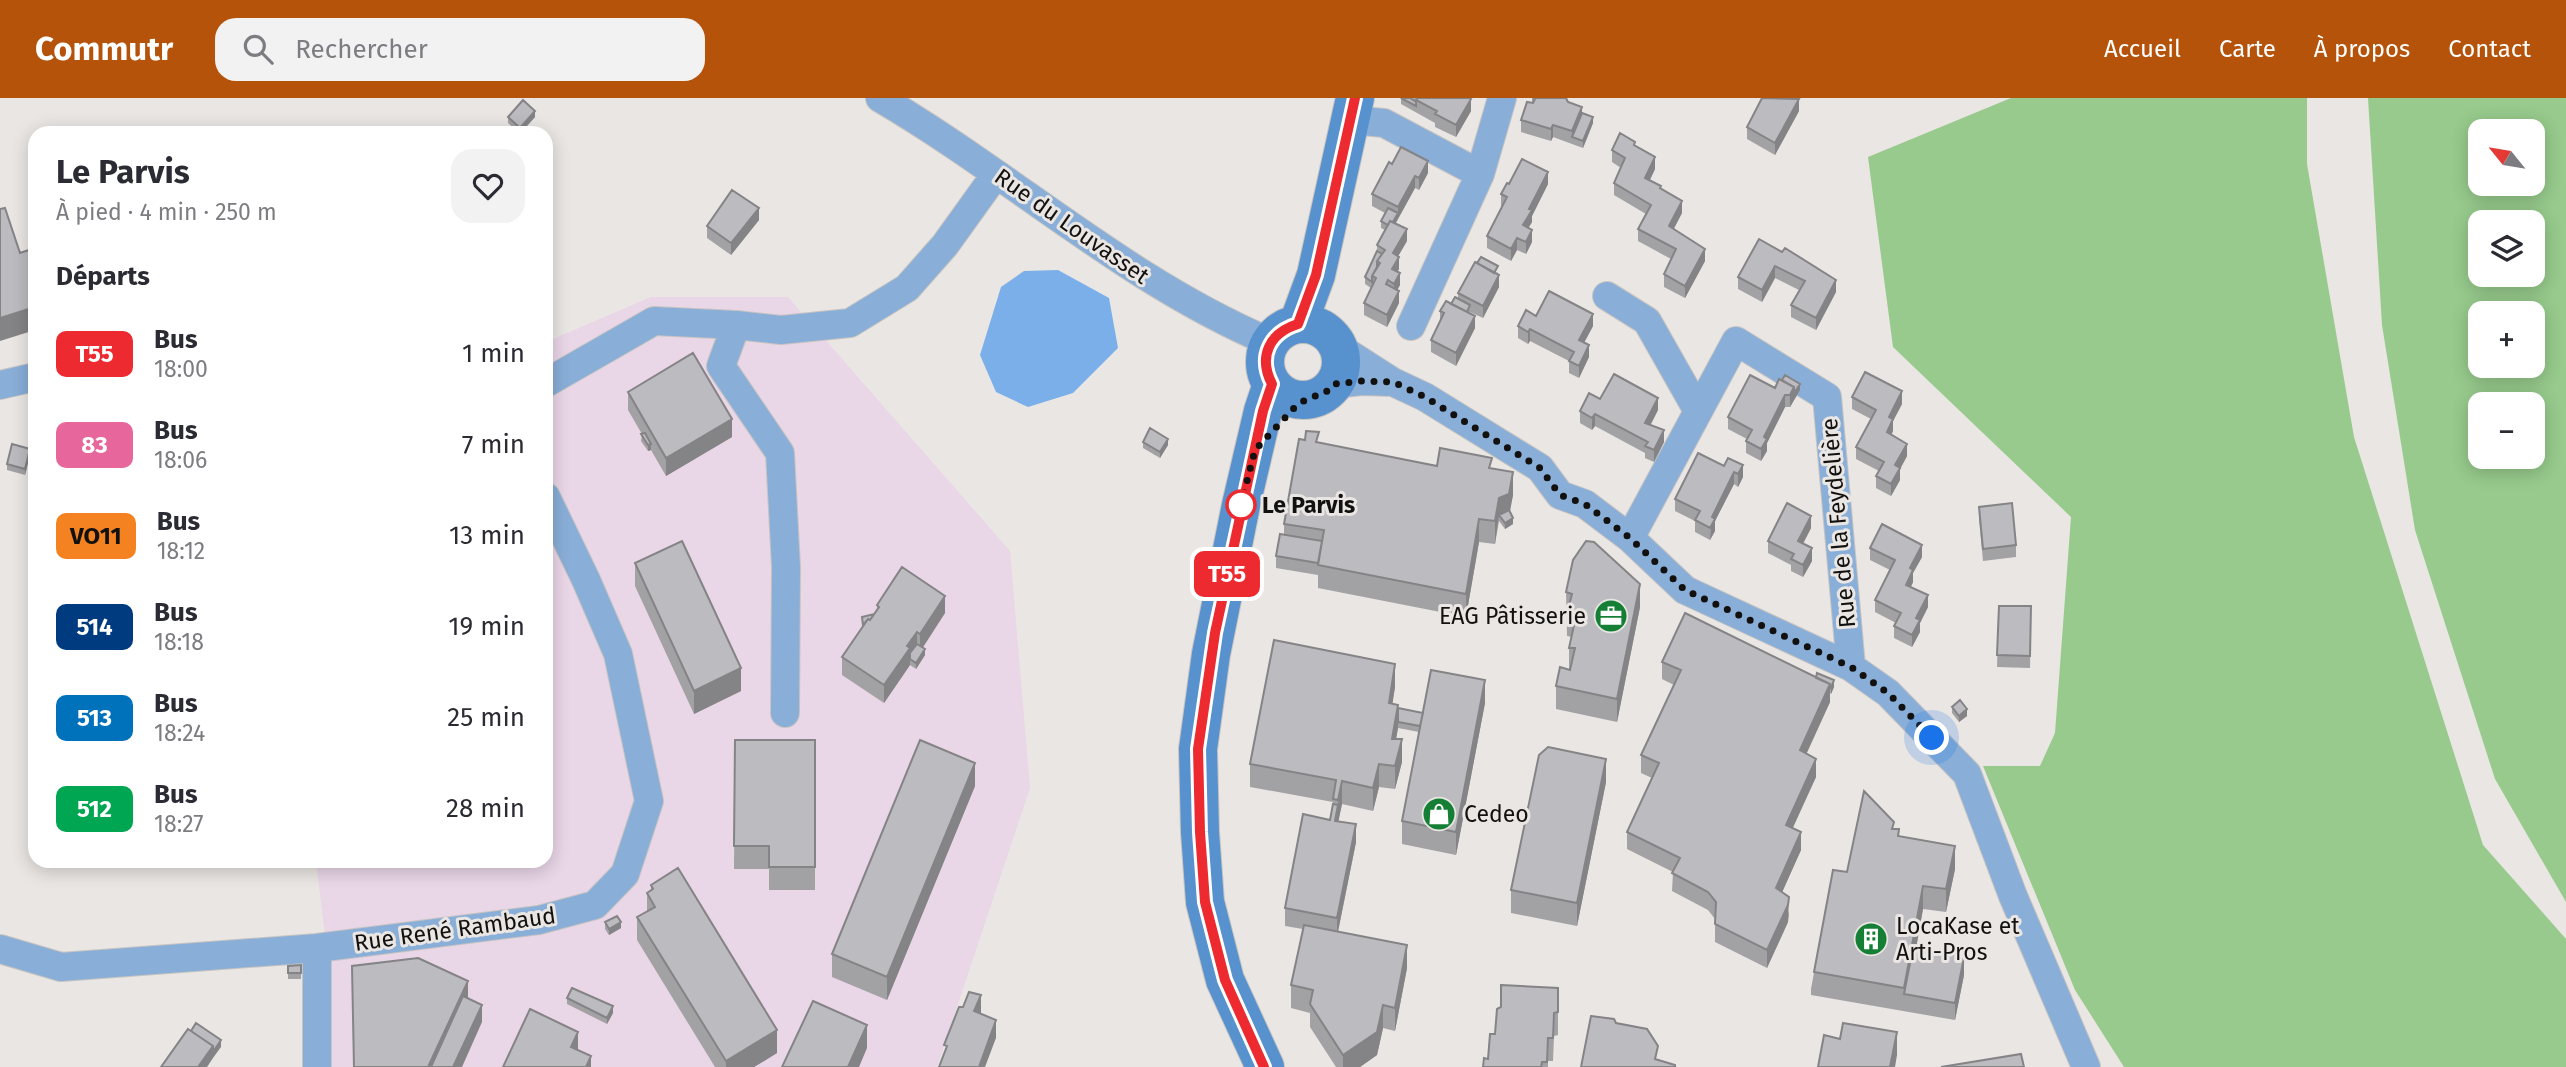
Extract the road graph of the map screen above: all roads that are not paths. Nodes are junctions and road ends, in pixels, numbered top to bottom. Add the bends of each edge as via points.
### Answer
1 (880, 98) edge
2 (1502, 98) edge
3 (1353, 109) edge
4 (996, 174) junction
5 (1480, 174) junction
6 (1607, 296) dead end
7 (736, 325) junction
8 (1411, 326) dead end
9 (1309, 337) junction
10 (28, 379) edge
11 (553, 379) edge
12 (1393, 382) junction
13 (0, 385) edge
14 (1304, 389) junction
15 (1698, 411) junction
16 (553, 512) edge
17 (1630, 538) junction
18 (1851, 667) junction
19 (785, 713) dead end
20 (317, 948) junction
21 (0, 949) edge
22 (317, 1067) edge
23 (1265, 1067) edge
24 (2086, 1067) edge

1 - 4 street, Rue du Louvasset via 937,131
2 - 5 street
3 - 5 street
3 - 9 main road via 1316,275
4 - 7 street via 907,288 850,323 781,330
4 - 9 street, Rue du Louvasset via 1156,284 1235,328
5 - 8 street
6 - 15 street via 1647,321
7 - 11 street via 654,321
7 - 19 street via 721,366 780,453 786,567
9 - 12 street, Rue du Louvasset
9 - 14 main road via 1341,358 1340,372
9 - 14 main road via 1265,363
10 - 13 street
12 - 14 street
12 - 17 street, Rue du Louvasset via 1540,468 1560,495 1585,504
14 - 23 main road via 1263,411 1211,654 1198,763 1205,902 1225,980
15 - 17 street, Rue de la Feydelière
15 - 18 street, Rue de la Feydelière via 1736,341 1827,397
16 - 20 street, Rue René Rambaud via 618,654 649,801 625,874 595,905 539,920
17 - 18 street, Rue du Louvasset via 1685,590
18 - 24 street, Rue du Louvasset via 1888,693 1967,774
20 - 21 street, Rue René Rambaud via 61,967
20 - 22 street

